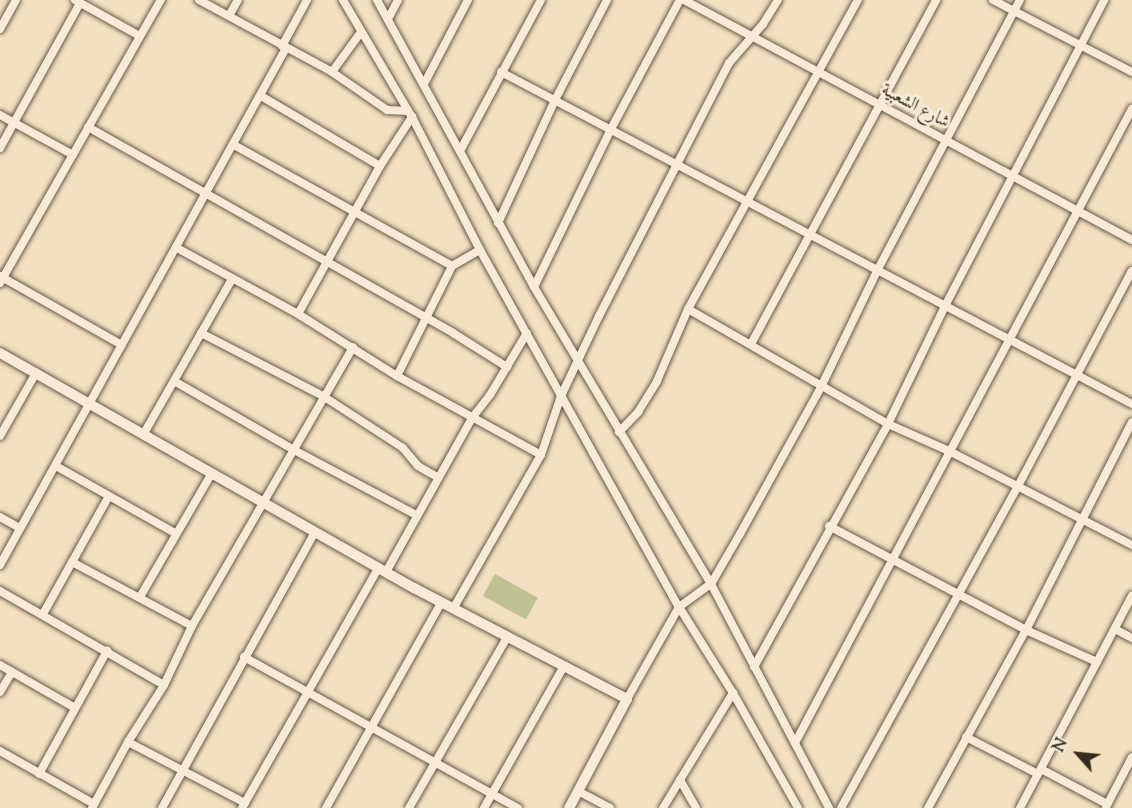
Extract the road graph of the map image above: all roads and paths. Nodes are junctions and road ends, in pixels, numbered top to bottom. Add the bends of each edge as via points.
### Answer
1 (16, 0) edge
2 (161, 0) edge
3 (199, 0) edge
4 (238, 0) edge
5 (307, 0) edge
6 (343, 0) edge
7 (377, 0) edge
8 (398, 0) edge
9 (468, 0) edge
10 (541, 0) edge
11 (607, 0) edge
12 (682, 0) edge
13 (778, 0) edge
14 (858, 0) edge
15 (936, 0) edge
16 (993, 0) edge
17 (1020, 0) edge
18 (1104, 0) edge
19 (77, 1) edge
20 (1014, 11) junction
21 (229, 16) junction
22 (388, 19) junction
23 (0, 29) edge
24 (360, 32) junction
25 (138, 35) junction
26 (751, 38) junction
27 (1082, 46) junction
28 (284, 47) junction
29 (332, 72) junction
30 (501, 72) junction
31 (818, 72) junction
32 (1132, 72) edge
33 (424, 84) junction
34 (261, 96) junction
35 (555, 100) junction
36 (879, 105) junction
37 (1132, 109) edge
38 (410, 114) junction
39 (0, 115) edge
40 (14, 123) junction
41 (88, 127) junction
42 (611, 129) junction
43 (946, 141) junction
44 (234, 145) junction
45 (0, 148) edge
46 (460, 151) junction
47 (73, 155) junction
48 (677, 165) junction
49 (380, 166) junction
50 (1013, 176) junction
51 (206, 195) junction
52 (747, 203) junction
53 (1078, 211) junction
54 (355, 212) junction
55 (498, 223) junction
56 (809, 236) junction
57 (1132, 240) edge
58 (177, 248) junction
59 (480, 250) junction
60 (327, 263) junction
61 (452, 266) junction
62 (877, 271) junction
63 (1132, 271) edge
64 (1, 279) edge
65 (232, 279) junction
66 (534, 287) junction
67 (945, 306) junction
68 (688, 309) junction
69 (298, 314) junction
70 (423, 318) junction
71 (201, 333) junction
72 (526, 333) junction
73 (1009, 340) junction
74 (751, 344) junction
75 (122, 345) junction
76 (352, 347) junction
77 (0, 353) edge
78 (578, 363) junction
79 (507, 367) junction
80 (36, 373) junction
81 (1077, 375) junction
82 (396, 376) junction
83 (174, 381) junction
84 (821, 387) junction
85 (323, 396) junction
86 (561, 396) junction
87 (89, 404) junction
88 (1132, 404) edge
89 (472, 418) junction
90 (1132, 422) edge
91 (888, 424) junction
92 (619, 432) junction
93 (143, 435) junction
94 (0, 436) edge
95 (294, 450) junction
96 (949, 451) junction
97 (541, 455) junction
98 (56, 466) junction
99 (212, 473) junction
100 (437, 477) junction
101 (1018, 486) junction
102 (110, 496) junction
103 (263, 503) junction
104 (416, 515) junction
105 (0, 517) edge
106 (1081, 519) junction
107 (829, 526) junction
108 (20, 528) junction
109 (315, 532) junction
110 (175, 533) junction
111 (1132, 545) edge
112 (892, 558) junction
113 (72, 562) junction
114 (0, 565) edge
115 (382, 569) junction
116 (711, 584) junction
117 (0, 591) edge
118 (959, 595) junction
119 (1132, 596) edge
120 (140, 597) junction
121 (441, 603) junction
122 (678, 607) junction
123 (453, 609) junction
124 (43, 614) junction
125 (192, 626) junction
126 (1115, 629) junction
127 (1026, 630) junction
128 (508, 636) junction
129 (1132, 638) edge
130 (107, 651) junction
131 (244, 657) junction
132 (1097, 662) junction
133 (0, 665) edge
134 (564, 666) junction
135 (754, 667) junction
136 (12, 672) junction
137 (164, 685) junction
138 (0, 692) edge
139 (308, 692) junction
140 (733, 693) junction
141 (627, 699) junction
142 (75, 708) junction
143 (371, 727) junction
144 (966, 737) junction
145 (128, 742) junction
146 (795, 743) junction
147 (0, 751) edge
148 (1132, 757) edge
149 (434, 763) junction
150 (183, 771) junction
151 (1039, 772) junction
152 (39, 774) junction
153 (680, 780) junction
154 (578, 791) junction
155 (492, 794) junction
156 (244, 805) edge
157 (93, 806) edge
158 (1106, 806) edge
159 (162, 808) edge
160 (326, 808) edge
161 (409, 808) edge
162 (484, 808) edge
163 (518, 808) edge
164 (569, 808) edge
165 (610, 808) edge
166 (663, 808) edge
167 (696, 808) edge
168 (798, 808) edge
169 (829, 808) edge
170 (841, 808) edge
171 (928, 808) edge
172 (1020, 808) edge

1 - 23 street
2 - 25 street
3 - 21 street
4 - 21 street
5 - 28 street
6 - 24 street
7 - 22 street
8 - 22 street
9 - 33 street
10 - 30 street
11 - 35 street
12 - 26 street, شارع الشعبية
12 - 42 street
13 - 26 street
14 - 31 street
15 - 36 street
16 - 20 street
17 - 20 street
18 - 27 street
19 - 25 street
19 - 40 street
20 - 27 street
20 - 43 street
21 - 28 street
22 - 33 street
24 - 29 street
24 - 38 street
25 - 41 street
26 - 31 street, شارع الشعبية
26 - 48 street via 729,63
27 - 32 street
27 - 50 street
28 - 29 street
28 - 34 street
29 - 38 street via 387,110
30 - 35 street
30 - 46 street
31 - 36 street, شارع الشعبية
31 - 52 street
33 - 46 street
34 - 44 street
34 - 49 street
35 - 42 street
35 - 55 street
36 - 43 street, شارع الشعبية
36 - 56 street
37 - 53 street
38 - 49 street
38 - 59 street
39 - 40 street
40 - 45 street
40 - 47 street
41 - 47 street
41 - 51 street
42 - 48 street
42 - 66 street
43 - 50 street, شارع الشعبية
43 - 62 street
44 - 51 street
44 - 54 street
46 - 55 street
47 - 64 street
48 - 52 street
48 - 78 street
49 - 54 street
50 - 53 street, شارع الشعبية
50 - 67 street
51 - 58 street
51 - 60 street
52 - 56 street
52 - 68 street
53 - 57 street, شارع الشعبية
53 - 73 street
54 - 60 street
54 - 61 street
55 - 66 street
56 - 62 street
56 - 74 street
58 - 65 street
58 - 75 street
59 - 61 street
59 - 72 street
60 - 69 street
60 - 70 street
61 - 70 street
62 - 67 street
62 - 84 street
63 - 81 street
64 - 75 street
65 - 69 street
65 - 71 street
66 - 78 street
67 - 73 street
67 - 91 street
68 - 74 street
68 - 92 street via 657,381 638,412
69 - 76 street
70 - 79 street
70 - 82 street
71 - 83 street
71 - 85 street
72 - 79 street
72 - 86 street
73 - 81 street
73 - 96 street
74 - 84 street
75 - 87 street
76 - 82 street
76 - 85 street
77 - 80 street
78 - 86 street
78 - 92 street
79 - 89 street
80 - 87 street
80 - 94 street
81 - 88 street
81 - 101 street
82 - 89 street
83 - 93 street
83 - 95 street
84 - 91 street
84 - 116 street
85 - 95 street
85 - 100 street via 403,448 418,466
86 - 97 street
86 - 122 street
87 - 93 street
87 - 98 street
89 - 97 street
89 - 100 street
90 - 106 street
91 - 96 street
91 - 107 street
92 - 116 street
93 - 99 street
95 - 103 street
95 - 104 street
96 - 101 street
96 - 112 street
97 - 123 street
98 - 102 street
98 - 108 street
99 - 103 street
99 - 110 street
100 - 104 street
101 - 106 street
101 - 118 street
102 - 110 street
102 - 113 street
103 - 109 street
103 - 125 street
104 - 115 street
105 - 108 street
106 - 111 street
106 - 127 street
107 - 112 street
107 - 135 street
108 - 114 street
109 - 115 street
109 - 131 street
110 - 120 street
112 - 118 street
112 - 146 street
113 - 120 street
113 - 124 street
115 - 121 street
115 - 139 street
116 - 122 street
116 - 135 street
117 - 124 street
118 - 127 street
118 - 170 street
119 - 126 street
120 - 125 street
121 - 123 street
121 - 143 street
122 - 140 street
122 - 141 street
123 - 128 street
124 - 130 street
125 - 137 street
126 - 129 street
126 - 132 street
127 - 132 street
127 - 144 street
128 - 134 street
128 - 149 street
130 - 137 street
130 - 142 street
131 - 139 street
131 - 150 street
132 - 151 street
133 - 136 street
134 - 141 street
134 - 155 street
135 - 146 street
136 - 138 street
136 - 142 street
137 - 145 street
139 - 143 street
139 - 156 street
140 - 153 street
140 - 168 street
141 - 154 street
142 - 152 street
143 - 149 street
143 - 160 street
144 - 151 street
144 - 171 street
145 - 150 street
145 - 157 street
146 - 169 street
147 - 152 street
148 - 158 street
149 - 155 street
149 - 161 street
150 - 156 street
150 - 159 street
151 - 158 street
151 - 172 street
152 - 157 street
153 - 166 street
153 - 167 street
154 - 164 street
154 - 165 street
155 - 162 street
155 - 163 street

